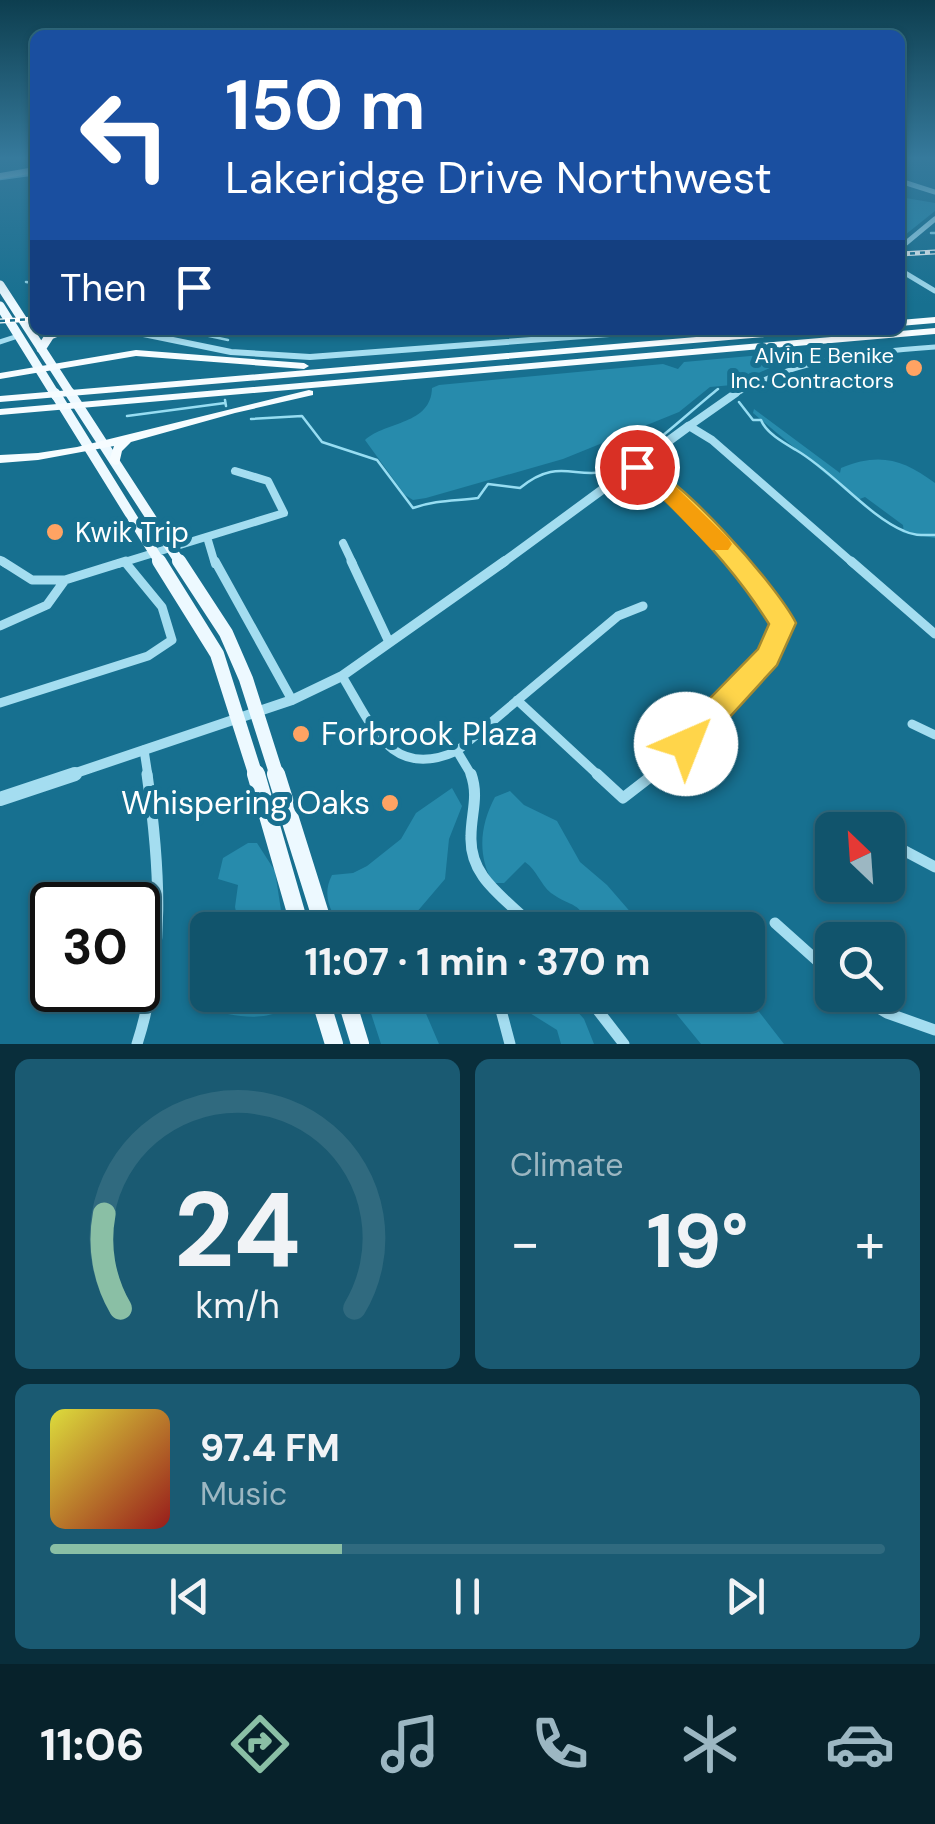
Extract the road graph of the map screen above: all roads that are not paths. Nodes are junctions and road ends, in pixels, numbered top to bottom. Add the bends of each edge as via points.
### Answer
1 (935, 219) edge
2 (905, 244) edge
3 (905, 273) edge
4 (0, 285) edge
5 (935, 291) edge
6 (0, 306) edge
7 (935, 320) edge
8 (905, 322) edge
9 (30, 326) edge
10 (30, 330) edge
11 (935, 331) edge
12 (16, 332) junction
13 (905, 334) edge
14 (34, 335) edge
15 (52, 335) edge
16 (149, 335) edge
17 (597, 335) edge
18 (754, 335) edge
19 (888, 335) edge
20 (0, 342) edge
21 (935, 347) edge
22 (36, 353) junction
23 (441, 362) junction
24 (480, 370) junction
25 (56, 372) junction
26 (43, 374) junction
27 (3, 376) edge
28 (0, 399) edge
29 (0, 412) edge
30 (689, 426) junction
31 (134, 435) junction
32 (104, 444) junction
33 (90, 447) junction
34 (0, 459) edge
35 (115, 461) junction
36 (637, 467) junction
37 (235, 470) dead end
38 (207, 537) junction
39 (342, 543) dead end
40 (173, 548) junction
41 (156, 553) junction
42 (0, 560) edge
43 (125, 562) junction
44 (65, 580) junction
45 (642, 606) dead end
46 (935, 618) edge
47 (923, 624) junction
48 (0, 626) edge
49 (935, 634) edge
50 (389, 642) junction
51 (342, 676) junction
52 (292, 700) junction
53 (517, 700) junction
54 (0, 702) edge
55 (248, 714) junction
56 (912, 724) dead end
57 (935, 735) edge
58 (144, 750) junction
59 (457, 750) junction
60 (0, 799) edge
61 (905, 851) edge
62 (935, 868) edge
63 (296, 912) edge
64 (319, 912) edge
65 (516, 912) edge
66 (774, 923) dead end
67 (815, 959) edge
68 (324, 1012) edge
69 (350, 1012) edge
70 (502, 1012) edge
71 (599, 1012) edge
72 (884, 1012) edge
73 (935, 1030) edge
74 (137, 1044) edge
75 (334, 1044) edge
76 (360, 1044) edge
77 (510, 1044) edge
78 (624, 1044) edge

1 - 2 street
3 - 5 street
4 - 9 main road
6 - 12 main road
7 - 8 highway
10 - 12 street
11 - 13 highway
12 - 20 street
12 - 22 main road
14 - 22 main road
15 - 22 main road
16 - 17 street via 240,353 310,357
18 - 23 highway
19 - 24 highway
21 - 30 street via 792,366 735,390
22 - 25 main road
22 - 26 main road
22 - 27 highway via 25,368
23 - 25 highway via 273,366 144,353
23 - 28 highway
24 - 29 highway
24 - 31 highway via 295,395
25 - 26 highway
25 - 32 main road
26 - 27 highway
26 - 33 main road
30 - 36 street
30 - 47 street
31 - 32 highway
31 - 35 highway via 118,448
32 - 33 highway
32 - 35 main road
33 - 34 highway
33 - 41 main road
35 - 40 main road
36 - 50 street
36 - 53 street via 759,585 783,623 771,652 662,768 623,798
37 - 38 street via 268,481 284,513
38 - 40 street
38 - 52 street via 222,579
39 - 50 street
40 - 41 street
40 - 55 main road via 230,640
41 - 43 street
41 - 55 main road
42 - 44 street via 32,580
43 - 44 street
43 - 54 street via 153,594 172,640 148,656
44 - 48 street via 41,610
45 - 53 street via 618,616
46 - 47 street
47 - 49 street
50 - 51 street
51 - 52 street
51 - 59 street via 402,759 428,764
52 - 55 street
53 - 59 street
55 - 58 street
55 - 63 main road
55 - 64 main road
56 - 57 street
58 - 60 street
58 - 74 street via 161,930
59 - 65 street via 478,783 471,832 476,866
61 - 62 street
66 - 67 street
68 - 75 main road
69 - 76 main road
70 - 77 street
71 - 78 street
72 - 73 street

